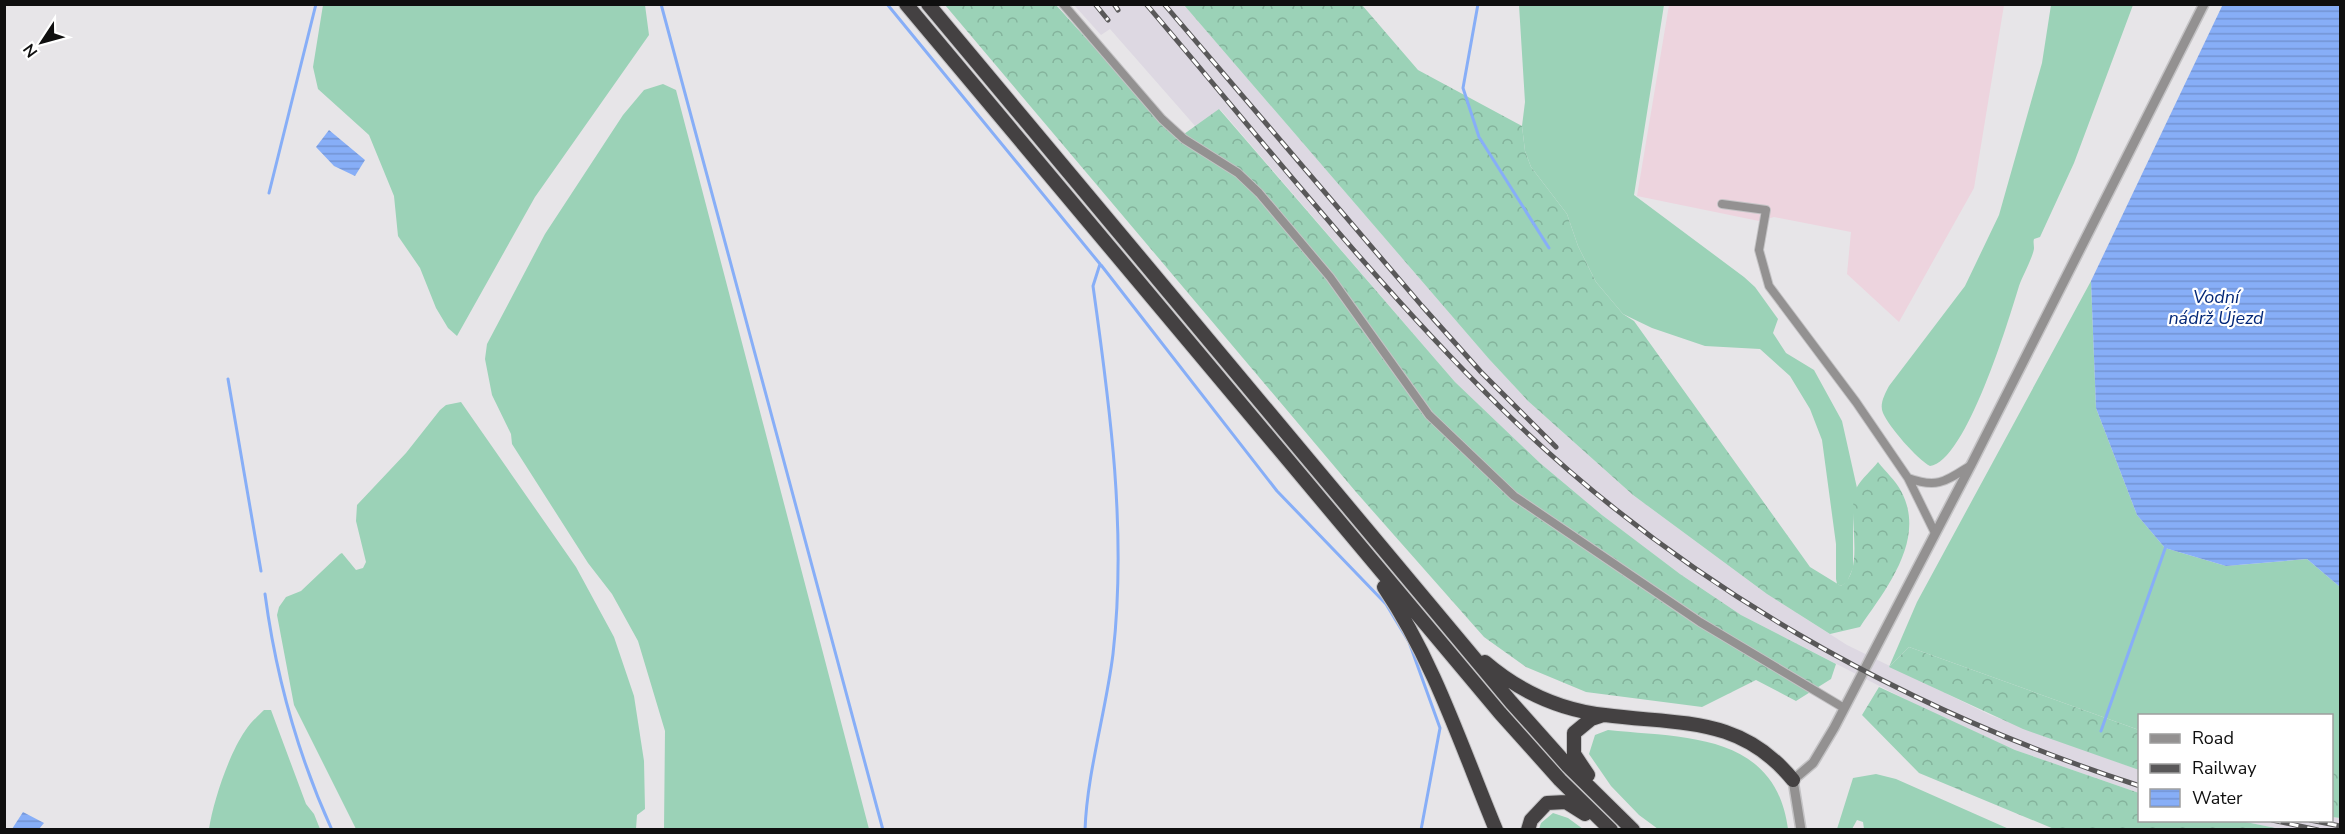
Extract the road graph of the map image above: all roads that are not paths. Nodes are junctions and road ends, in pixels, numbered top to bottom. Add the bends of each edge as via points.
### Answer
1 (906, 4) edge
2 (928, 4) edge
3 (1063, 4) edge
4 (2204, 4) edge
5 (1722, 204) dead end
6 (1971, 465) junction
7 (1908, 478) junction
8 (1341, 523) junction
9 (1935, 533) junction
10 (1458, 639) junction
11 (1844, 708) junction
12 (1603, 715) junction
13 (1793, 780) junction
14 (1496, 830) edge
15 (1528, 830) edge
16 (1606, 830) edge
17 (1611, 830) edge
18 (1633, 830) edge
19 (1801, 830) edge

1 - 8 highway
2 - 10 highway
3 - 11 street via 1162,119 1184,139 1238,173 1259,193 1330,277 1429,416 1514,496 1700,621
4 - 6 street
5 - 7 street via 1766,210 1760,250 1769,286
6 - 7 street via 1941,484
6 - 9 street
7 - 9 street
8 - 14 highway via 1405,618
8 - 17 highway via 1500,713
9 - 11 street
10 - 12 highway via 1524,690 1562,706
10 - 18 highway via 1568,766
11 - 13 street via 1813,763
12 - 13 highway via 1692,723 1738,736 1776,760
12 - 18 highway via 1574,733 1574,754
13 - 19 street
15 - 16 highway via 1531,820 1546,803 1557,801 1575,806

